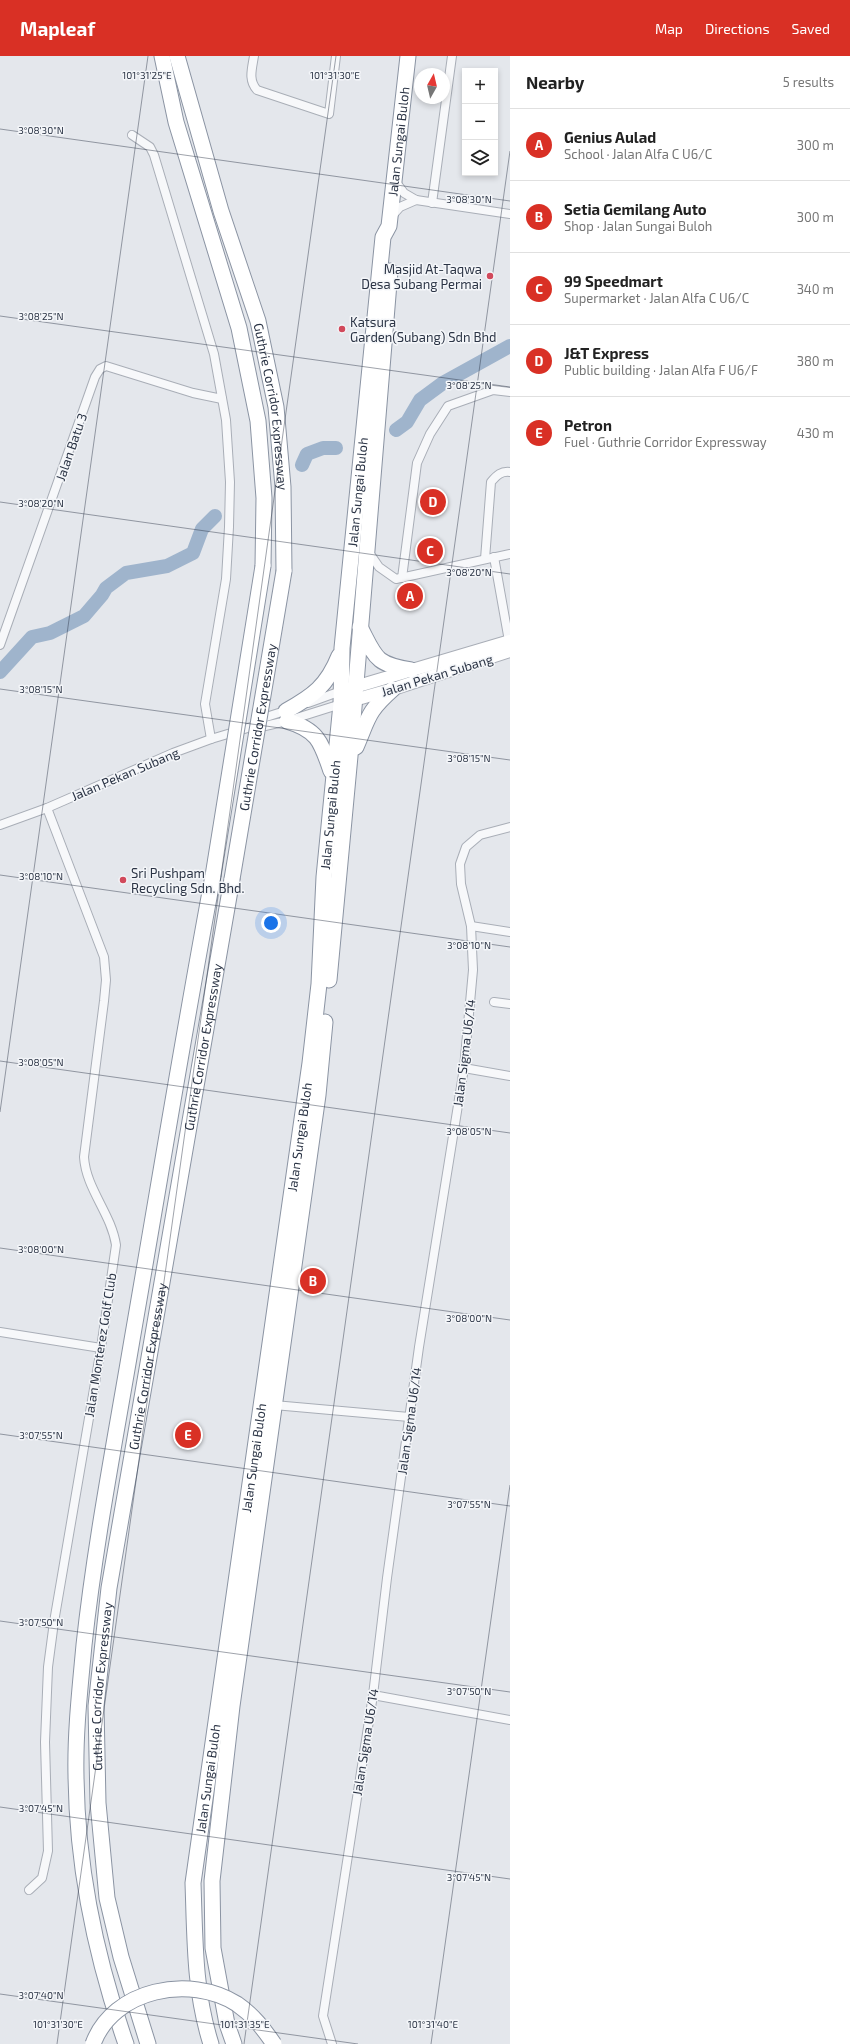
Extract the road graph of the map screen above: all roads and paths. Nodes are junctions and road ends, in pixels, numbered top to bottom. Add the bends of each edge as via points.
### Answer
1 (162, 56) edge
2 (177, 56) edge
3 (254, 56) edge
4 (336, 56) edge
5 (408, 56) edge
6 (452, 56) edge
7 (132, 135) dead end
8 (394, 180) junction
9 (416, 200) junction
10 (432, 203) junction
11 (510, 214) edge
12 (389, 222) junction
13 (510, 392) edge
14 (222, 399) junction
15 (510, 472) edge
16 (367, 550) junction
17 (510, 554) edge
18 (494, 557) junction
19 (485, 559) junction
20 (402, 578) junction
21 (360, 627) junction
22 (509, 640) edge
23 (0, 645) edge
24 (342, 648) junction
25 (411, 670) junction
26 (393, 689) junction
27 (348, 696) junction
28 (286, 716) junction
29 (211, 739) junction
30 (350, 756) junction
31 (333, 775) junction
32 (47, 808) junction
33 (0, 825) edge
34 (510, 827) edge
35 (471, 926) junction
36 (510, 932) edge
37 (494, 1002) dead end
38 (510, 1004) edge
39 (464, 1068) junction
40 (510, 1076) edge
41 (0, 1332) edge
42 (100, 1348) junction
43 (274, 1406) junction
44 (410, 1416) junction
45 (373, 1695) junction
46 (510, 1720) edge
47 (29, 1890) dead end
48 (93, 2044) edge
49 (126, 2044) edge
50 (148, 2044) edge
51 (211, 2044) edge
52 (234, 2044) edge
53 (274, 2044) edge
54 (332, 2044) edge

1 - 49 highway, Guthrie Corridor Expressway, bridge via 176,122 239,328 258,421 264,498 264,566 91,1586 79,1690 76,1776 87,1901 98,1957
2 - 50 highway, Guthrie Corridor Expressway, bridge via 221,211 258,321 276,407 283,487 284,571 109,1588 96,1706 98,1803 107,1898 121,1957
3 - 4 street via 250,77 257,90 329,114
5 - 8 highway, Jalan Sungai Buloh
6 - 10 street
7 - 14 street via 150,147 154,155 214,354
8 - 9 street via 404,193
8 - 12 highway, Jalan Sungai Buloh
9 - 10 street
9 - 12 street via 400,207
10 - 11 street
12 - 16 highway, Jalan Sungai Buloh via 393,238
12 - 24 highway, Jalan Sungai Buloh via 383,237
13 - 20 street via 492,390 448,406 430,434 418,463
14 - 23 street, Jalan Batu 3 via 193,393 106,366 100,369
14 - 29 street via 230,482 229,527 226,578 205,704
15 - 19 street via 498,474 491,482
16 - 20 street via 389,576
16 - 21 highway, Jalan Sungai Buloh
17 - 18 street
18 - 19 street
18 - 22 street
19 - 20 street
21 - 25 highway via 374,655 381,662 391,667
21 - 27 highway, Jalan Sungai Buloh
22 - 25 main road, Jalan Pekan Subang
22 - 26 main road, Jalan Pekan Subang
24 - 27 highway, Jalan Sungai Buloh
24 - 28 highway via 330,676 322,687
25 - 27 main road, Jalan Pekan Subang
26 - 27 main road, Jalan Pekan Subang
26 - 30 highway via 369,713
27 - 28 street
27 - 28 street
27 - 30 highway, Jalan Sungai Buloh
27 - 31 highway, Jalan Sungai Buloh
28 - 29 street, Jalan Pekan Subang via 263,718 251,727
28 - 31 highway via 310,730 318,738
29 - 32 street, Jalan Pekan Subang
30 - 43 highway, Jalan Sungai Buloh via 318,1095
31 - 51 highway, Jalan Sungai Buloh via 324,877 319,984 310,1063 194,1883 198,1993
32 - 33 street, Jalan Pekan Subang
32 - 42 street, Jalan Monterez Golf Club via 104,957 104,1001 84,1157 87,1176 112,1230 116,1245
34 - 35 street, Jalan Sigma U6/14 via 480,835 466,847 460,864 461,884
35 - 36 street
35 - 39 street, Jalan Sigma U6/14 via 473,970
37 - 38 street
39 - 40 street
39 - 44 street, Jalan Sigma U6/14
41 - 42 street
42 - 47 street, Jalan Monterez Golf Club via 48,1667 45,1742 48,1851 42,1878
43 - 44 street
43 - 52 highway, Jalan Sungai Buloh via 232,1706 212,1881 213,1948 227,2024
44 - 45 street, Jalan Sigma U6/14
45 - 46 street
45 - 54 street, Jalan Sigma U6/14 via 323,2016
48 - 53 highway, bridge via 105,2022 124,2006 148,1994 171,1988 192,1989 235,2004 256,2019

